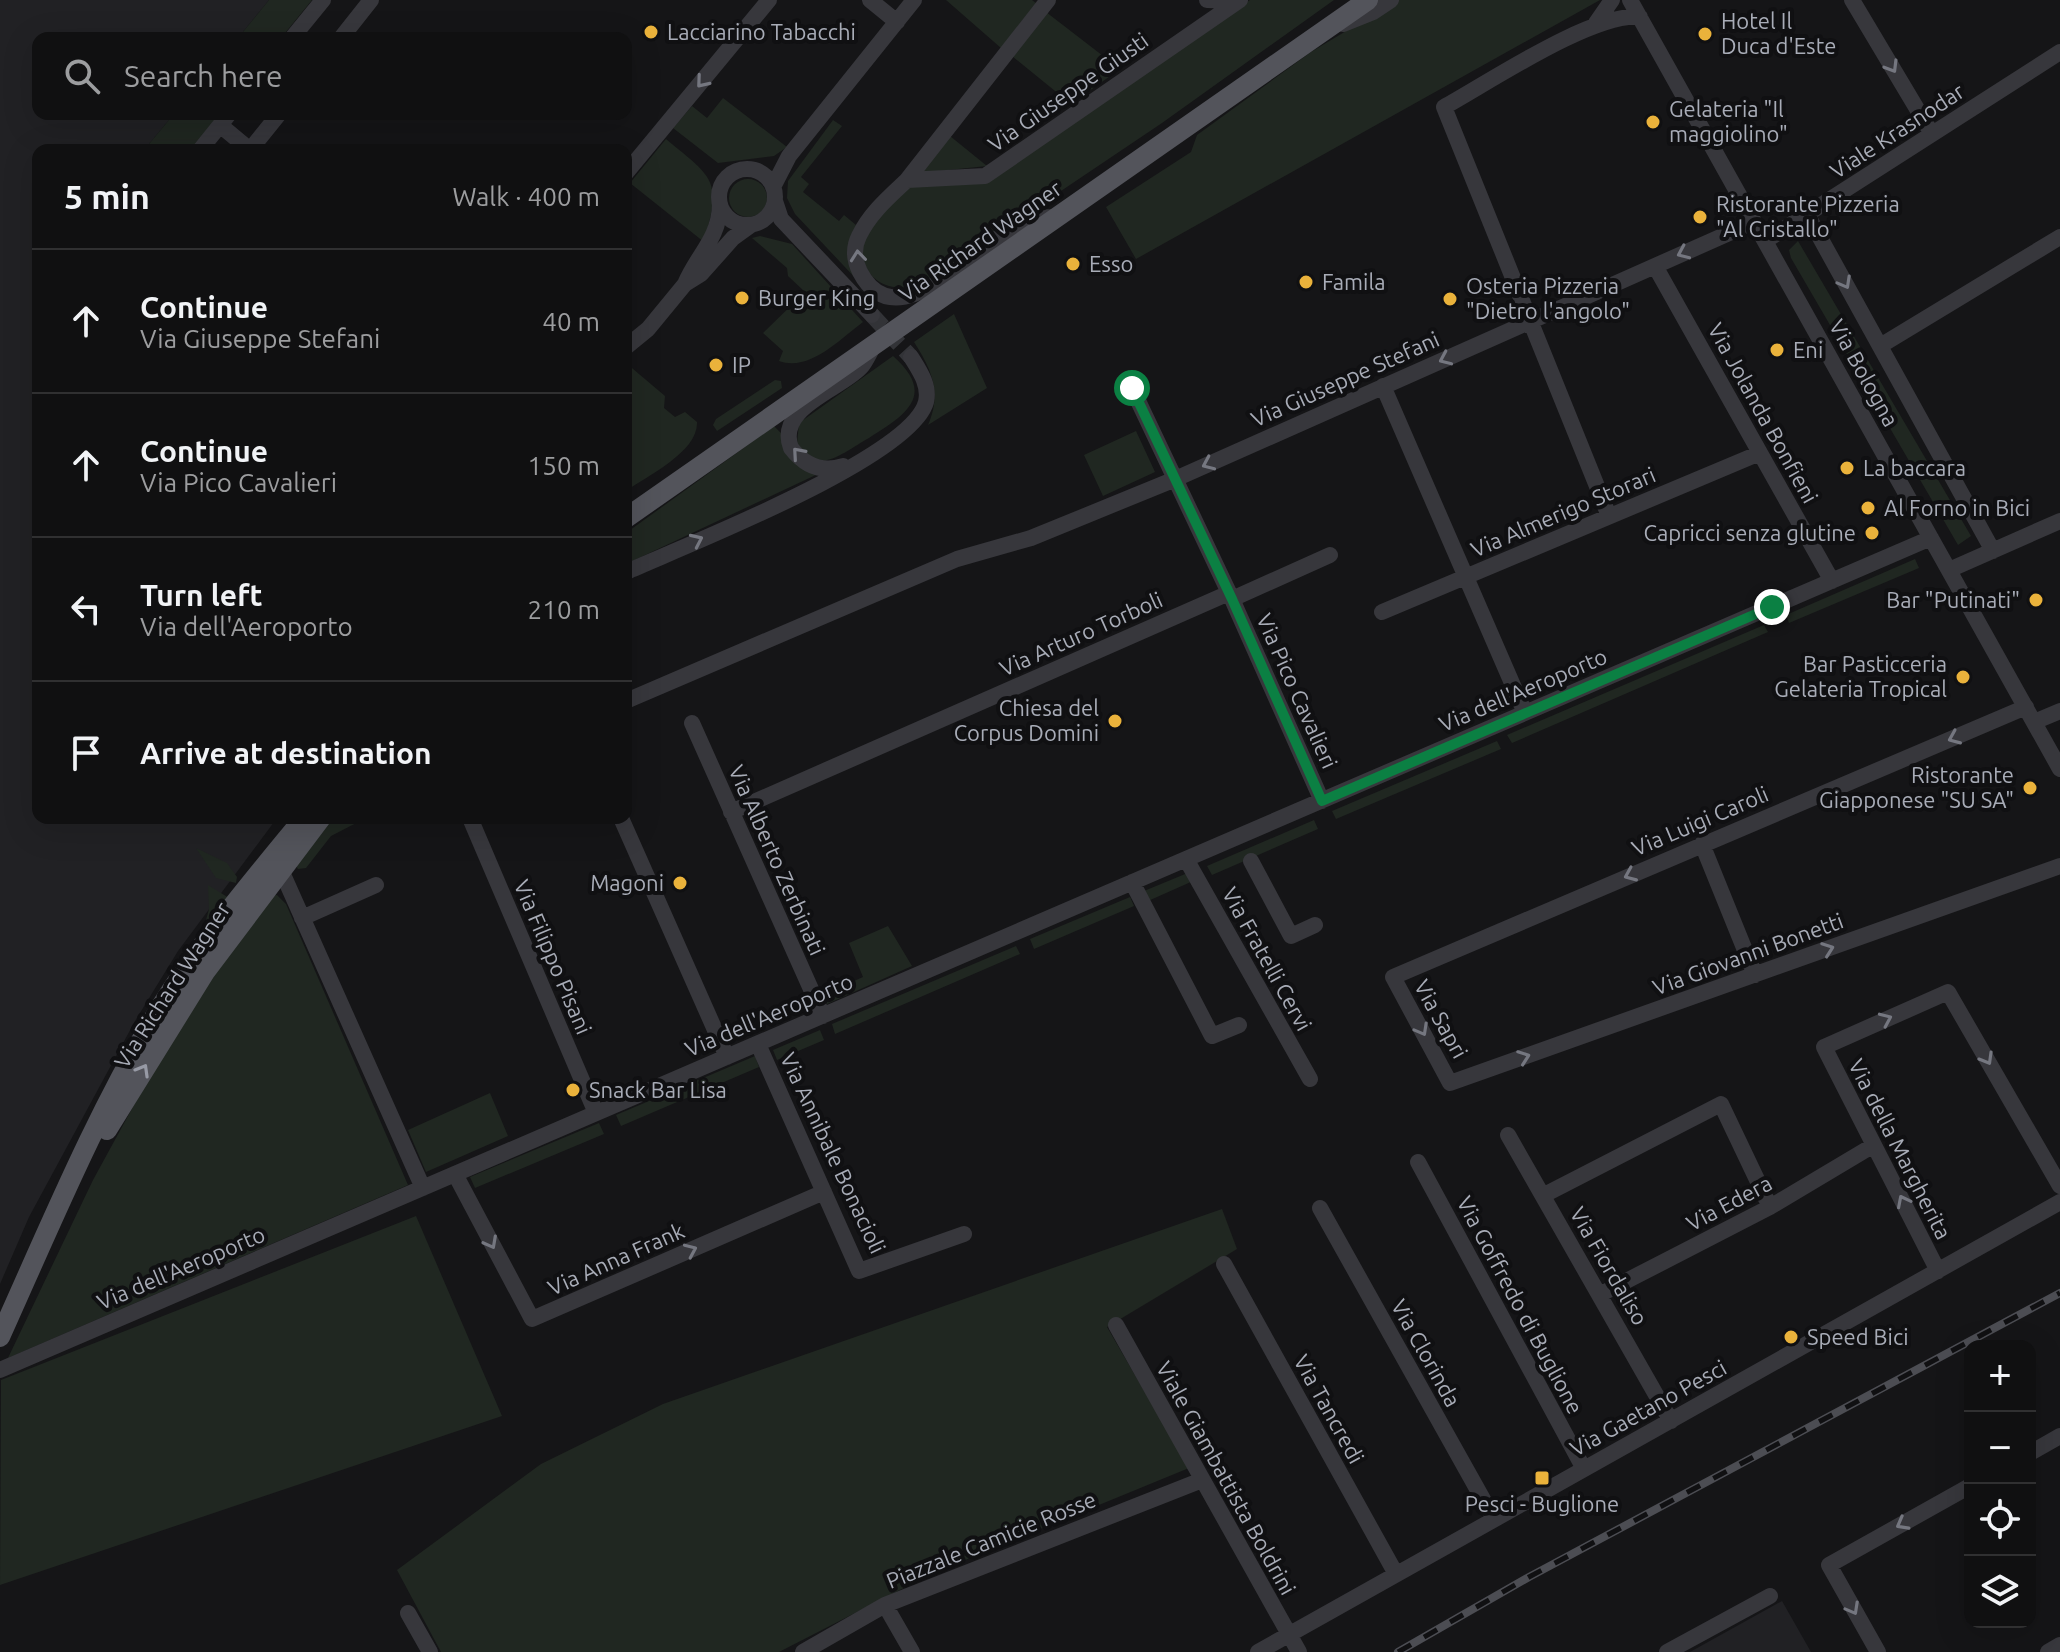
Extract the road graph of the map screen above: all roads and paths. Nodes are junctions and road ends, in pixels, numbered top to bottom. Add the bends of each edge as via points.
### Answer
1 (323, 0) edge
2 (371, 0) edge
3 (769, 0) edge
4 (870, 0) edge
5 (914, 0) edge
6 (927, 0) edge
7 (1048, 0) edge
8 (1207, 0) edge
9 (1239, 0) edge
10 (1348, 0) edge
11 (1368, 0) edge
12 (1391, 0) edge
13 (1612, 0) edge
14 (1852, 0) edge
15 (1632, 7) edge
16 (897, 22) junction
17 (1591, 27) junction
18 (297, 32) edge
19 (346, 32) edge
20 (1323, 32) junction
21 (2057, 55) edge
22 (225, 120) edge
23 (274, 120) edge
24 (1932, 134) junction
25 (205, 144) edge
26 (245, 144) edge
27 (255, 144) edge
28 (789, 156) junction
29 (632, 166) edge
30 (752, 170) junction
31 (907, 180) junction
32 (774, 194) junction
33 (720, 205) junction
34 (1807, 214) junction
35 (1056, 217) junction
36 (1754, 222) junction
37 (754, 224) junction
38 (2060, 237) edge
39 (800, 239) junction
40 (1765, 241) junction
41 (1655, 266) junction
42 (685, 284) junction
43 (872, 315) tunnel mouth
44 (1530, 321) junction
45 (632, 342) edge
46 (875, 344) junction
47 (1880, 346) junction
48 (911, 357) tunnel mouth
49 (1383, 386) junction
50 (1132, 388) dead end
51 (1760, 453) junction
52 (867, 457) junction
53 (1173, 480) junction
54 (632, 514) edge
55 (1609, 516) junction
56 (2060, 521) edge
57 (1931, 538) junction
58 (1993, 551) junction
59 (1330, 555) dead end
60 (632, 569) edge
61 (1949, 570) junction
62 (1466, 577) junction
63 (1832, 581) junction
64 (1231, 596) junction
65 (1382, 612) dead end
66 (632, 698) edge
67 (2060, 711) edge
68 (1525, 713) junction
69 (2030, 715) junction
70 (692, 723) dead end
71 (2060, 769) edge
72 (1322, 801) junction
73 (731, 812) junction
74 (299, 824) edge
75 (316, 824) edge
76 (473, 824) edge
77 (624, 824) edge
78 (1702, 844) junction
79 (1186, 859) junction
80 (1251, 861) dead end
81 (2060, 866) edge
82 (281, 870) junction
83 (1132, 882) junction
84 (376, 885) dead end
85 (302, 918) junction
86 (1315, 925) dead end
87 (1755, 975) junction
88 (1393, 977) joint
89 (823, 1016) junction
90 (1239, 1025) dead end
91 (758, 1044) junction
92 (727, 1057) junction
93 (1310, 1079) dead end
94 (1450, 1083) joint
95 (596, 1113) junction
96 (1508, 1135) dead end
97 (1874, 1145) junction
98 (1418, 1162) dead end
99 (455, 1174) junction
100 (71, 1184) junction
101 (2060, 1186) edge
102 (423, 1188) junction
103 (824, 1192) junction
104 (1544, 1195) junction
105 (2060, 1202) edge
106 (1770, 1207) junction
107 (1320, 1208) dead end
108 (964, 1234) dead end
109 (1224, 1264) dead end
110 (1938, 1271) junction
111 (1601, 1294) junction
112 (1116, 1325) dead end
113 (0, 1337) edge
114 (0, 1370) edge
115 (1671, 1421) junction
116 (2060, 1436) edge
117 (2036, 1450) edge
118 (1584, 1469) junction
119 (1202, 1480) junction
120 (1964, 1489) edge
121 (1494, 1519) junction
122 (1396, 1574) junction
123 (1770, 1596) dead end
124 (885, 1605) junction
125 (408, 1613) dead end
126 (1288, 1635) junction
127 (2060, 1645) edge
128 (430, 1652) edge
129 (803, 1652) edge
130 (912, 1652) edge
131 (1258, 1652) edge
132 (1299, 1652) edge
133 (1667, 1652) edge
134 (1878, 1652) edge
135 (2048, 1652) edge

1 - 18 street
2 - 19 street
3 -> 29 street
4 - 16 street
5 - 16 street
6 - 16 street
7 - 31 street
8 - 9 street, Via Giuseppe Giusti
9 - 31 street, Via Giuseppe Giusti via 985,176
10 - 20 street
11 - 20 main road, Via Richard Wagner
12 - 20 street, Via Richard Wagner
13 - 17 street
14 -> 24 street
15 - 17 street
15 - 36 street, Via Bologna
16 - 28 street
17 - 44 street via 1444,107
20 - 35 main road, Via Richard Wagner
21 - 24 street, Viale Krasnodar
22 - 25 street
22 - 26 street
23 - 27 street
24 - 34 street, Viale Krasnodar
28 - 30 street
28 - 32 street
30 - 32 street via 766,176
30 - 33 street via 741,170 724,181
35 -> 31 street via 1031,218 920,293 891,296 864,279 855,249 875,210
32 - 37 street via 769,214
32 - 39 street via 781,219
33 - 37 street via 734,222
33 - 42 street via 715,236
34 - 40 street, Viale Krasnodar
34 -> 47 street, Via Bologna
35 - 46 main road, Via Richard Wagner
36 - 40 street, Via Bologna
36 -> 41 street, Via Giuseppe Stefani
37 - 39 street via 782,227
37 - 42 street
38 - 47 street
39 - 43 street
40 - 57 street, Via Bologna
41 - 44 street, Via Giuseppe Stefani
41 - 51 street, Via Jolanda Bonfieni
42 - 45 street
44 -> 49 street, Via Giuseppe Stefani
44 - 55 street
52 -> 46 street via 836,468 817,468 796,455 788,441 803,410 861,367
46 - 54 main road, Via Richard Wagner
47 - 58 street, Via Bologna
48 - 52 street via 926,386 922,411 898,438
49 -> 53 street, Via Giuseppe Stefani
49 - 62 street
50 - 53 street
51 - 55 street, Via Almerigo Storari
51 - 63 street, Via Jolanda Bonfieni
60 -> 52 street
53 - 64 street, Via Pico Cavalieri
53 - 66 street, Via Giuseppe Stefani via 1031,538 957,559
55 - 62 street, Via Almerigo Storari
56 - 58 street
57 - 61 street, Via Bologna
57 - 63 street, Via dell'Aeroporto
58 - 61 street
59 - 64 street, Via Pico Cavalieri
61 - 69 street, Via Bologna
62 - 65 street, Via Almerigo Storari
62 - 68 street
63 - 68 street, Via dell'Aeroporto
64 - 72 street, Via Pico Cavalieri
64 - 73 street, Via Arturo Torboli
67 - 69 street, Via Luigi Caroli
68 - 72 street, Via dell'Aeroporto
69 - 71 street, Via Bologna
69 -> 78 street, Via Luigi Caroli
70 - 73 street, Via Alberto Zerbinati
72 - 79 street, Via dell'Aeroporto
73 - 89 street, Via Alberto Zerbinati
74 - 100 main road, Via Richard Wagner via 211,934 158,1011
75 - 82 main road, Via Richard Wagner
76 - 95 street, Via Filippo Pisani
77 - 92 street
78 - 87 street
78 -> 88 street, Via Luigi Caroli
79 - 83 street, Via dell'Aeroporto
79 - 93 street, Via Fratelli Cervi
80 - 86 street via 1291,936
87 -> 81 street, Via Giovanni Bonetti
82 - 85 street
100 -> 82 main road, Via Richard Wagner via 199,981
83 - 89 street, Via dell'Aeroporto
83 - 90 street via 1212,1036
84 - 85 street
85 - 102 street
94 -> 87 street, Via Giovanni Bonetti
88 -> 94 street, Via Sapri
89 - 91 street, Via dell'Aeroporto
91 - 92 street, Via dell'Aeroporto
91 - 103 street, Via Annibale Bonacioli
92 - 95 street, Via dell'Aeroporto
95 - 99 street, Via dell'Aeroporto
96 - 104 street, Via Fiordaliso
97 -> 101 street, Via della Margherita via 1824,1047 1948,992
97 - 106 street, Via Edera
110 -> 97 street, Via della Margherita
98 - 118 street, Via Goffredo di Buglione
99 - 102 street, Via dell'Aeroporto
99 -> 103 street, Via Anna Frank via 532,1319
100 - 113 main road, Via Richard Wagner
102 - 114 street, Via dell'Aeroporto
103 - 108 street, Via Annibale Bonacioli via 859,1271
104 - 106 street via 1721,1104
104 - 111 street, Via Fiordaliso
105 - 110 street, Via Gaetano Pesci
106 - 111 street, Via Edera
107 - 121 street, Via Clorinda
109 - 122 street, Via Tancredi
110 - 115 street, Via Gaetano Pesci
111 - 115 street, Via Fiordaliso
112 - 119 street, Viale Giambattista Boldrini
115 - 118 street, Via Gaetano Pesci
116 - 117 street
118 - 121 street, Via Gaetano Pesci
119 - 124 street, Piazzale Camicie Rosse
119 - 126 street, Viale Giambattista Boldrini
120 -> 134 street via 1829,1565
121 - 122 street, Via Gaetano Pesci
122 - 126 street, Via Gaetano Pesci
123 - 133 street
124 - 129 street, Piazzale Camicie Rosse
124 - 130 street
125 - 128 street
126 - 131 street, Via Gaetano Pesci
126 - 132 street, Viale Giambattista Boldrini
127 - 135 street

